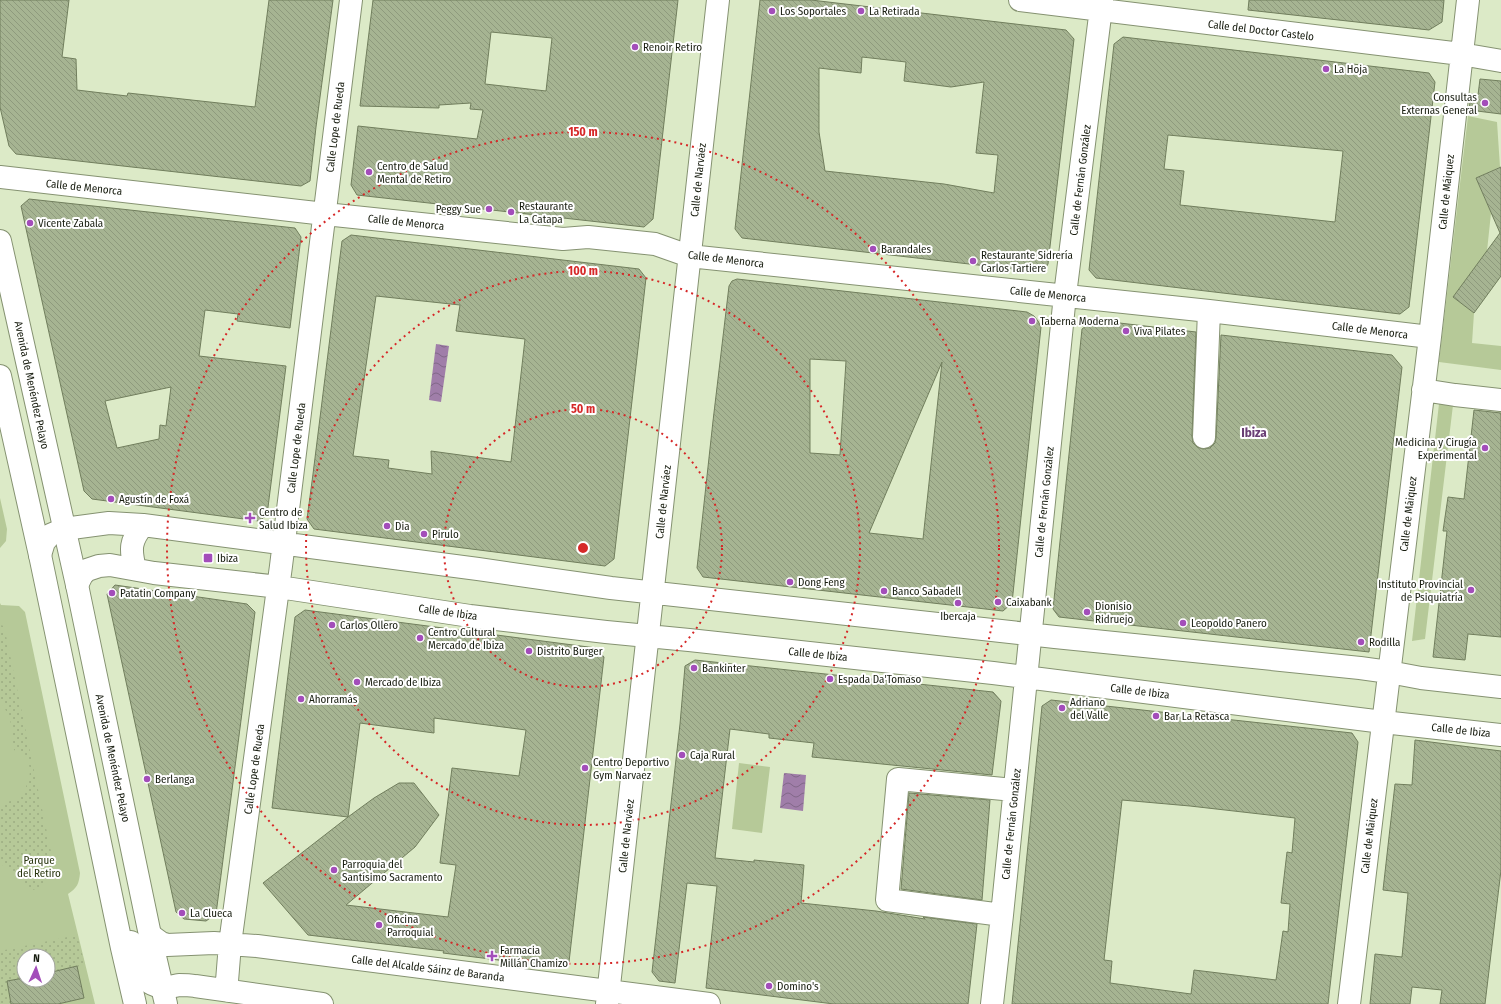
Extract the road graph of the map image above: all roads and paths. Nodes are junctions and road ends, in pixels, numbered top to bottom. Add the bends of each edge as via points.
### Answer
1 (351, 0) edge
2 (718, 0) edge
3 (1020, 0) edge
4 (1468, 0) edge
5 (1101, 5) edge
6 (1461, 54) junction
7 (1501, 61) edge
8 (0, 177) edge
9 (324, 214) junction
10 (0, 241) edge
11 (689, 256) junction
12 (1065, 295) junction
13 (1208, 311) junction
14 (1430, 337) junction
15 (0, 376) edge
16 (1423, 390) junction
17 (1501, 400) edge
18 (1204, 437) dead end
19 (143, 525) junction
20 (64, 529) junction
21 (284, 543) junction
22 (40, 555) junction
23 (135, 569) junction
24 (77, 585) junction
25 (279, 587) junction
26 (653, 592) junction
27 (1030, 634) junction
28 (648, 636) junction
29 (1389, 672) junction
30 (1026, 677) junction
31 (1501, 687) edge
32 (1383, 722) junction
33 (1501, 735) edge
34 (1014, 790) junction
35 (105, 863) junction
36 (1002, 915) junction
37 (150, 935) junction
38 (230, 944) junction
39 (229, 991) junction
40 (164, 996) edge
41 (608, 998) edge
42 (135, 1004) edge
43 (322, 1004) edge
44 (709, 1004) edge
45 (992, 1004) edge
46 (1349, 1004) edge

1 - 9 street, Calle Lope de Rueda
2 - 11 street, Calle de Narváez
3 - 5 street, Calle del Doctor Castelo
4 - 6 street, Calle de Máiquez
5 - 6 street, Calle del Doctor Castelo
5 - 12 street, Calle de Fernán González
6 - 7 street, Calle del Doctor Castelo
6 - 14 street, Calle de Máiquez
8 - 9 street, Calle de Menorca
9 - 11 street, Calle de Menorca via 563,239 588,237 655,244
9 - 21 street, Calle Lope de Rueda
10 - 20 street, Avenida de Menéndez Pelayo
11 - 12 street, Calle de Menorca
11 - 26 street, Calle de Narváez
12 - 13 street, Calle de Menorca
12 - 27 street, Calle de Fernán González
13 - 14 street, Calle de Menorca
13 - 18 street
14 - 16 street, Calle de Máiquez
15 - 22 street
16 - 17 street
16 - 29 street, Calle de Máiquez
19 - 20 street via 109,523
19 - 21 street
19 - 23 street via 131,546
20 - 22 street via 50,535 44,542
20 - 24 street, Avenida de Menéndez Pelayo
21 - 25 street, Calle Lope de Rueda
21 - 26 street
22 - 35 street
23 - 24 street, Calle de Ibiza via 99,566 87,570
23 - 25 street, Calle de Ibiza
24 - 37 street, Avenida de Menéndez Pelayo
25 - 28 street, Calle de Ibiza via 470,616
25 - 38 street, Calle Lope de Rueda
26 - 27 street
26 - 28 street, Calle de Narváez
27 - 29 street
27 - 30 street, Calle de Fernán González
28 - 30 street, Calle de Ibiza
28 - 41 street, Calle de Narváez
29 - 31 street
29 - 32 street, Calle de Máiquez
30 - 32 street, Calle de Ibiza
30 - 34 street, Calle de Fernán González
32 - 33 street, Calle de Ibiza
32 - 46 street, Calle de Máiquez
34 - 36 street, Calle de Fernán González
34 - 36 street via 898,779 887,900
35 - 40 street via 112,869 120,887 138,969
35 - 42 street
36 - 45 street, Calle de Fernán González
37 - 38 street, Calle del Alcalde Sáinz de Baranda via 167,945
37 - 40 street, Avenida de Menéndez Pelayo
38 - 39 street, Calle Lope de Rueda via 227,981
38 - 41 street, Calle del Alcalde Sáinz de Baranda
39 - 40 street via 184,985
39 - 43 street
41 - 44 street, Calle del Alcalde Sáinz de Baranda

